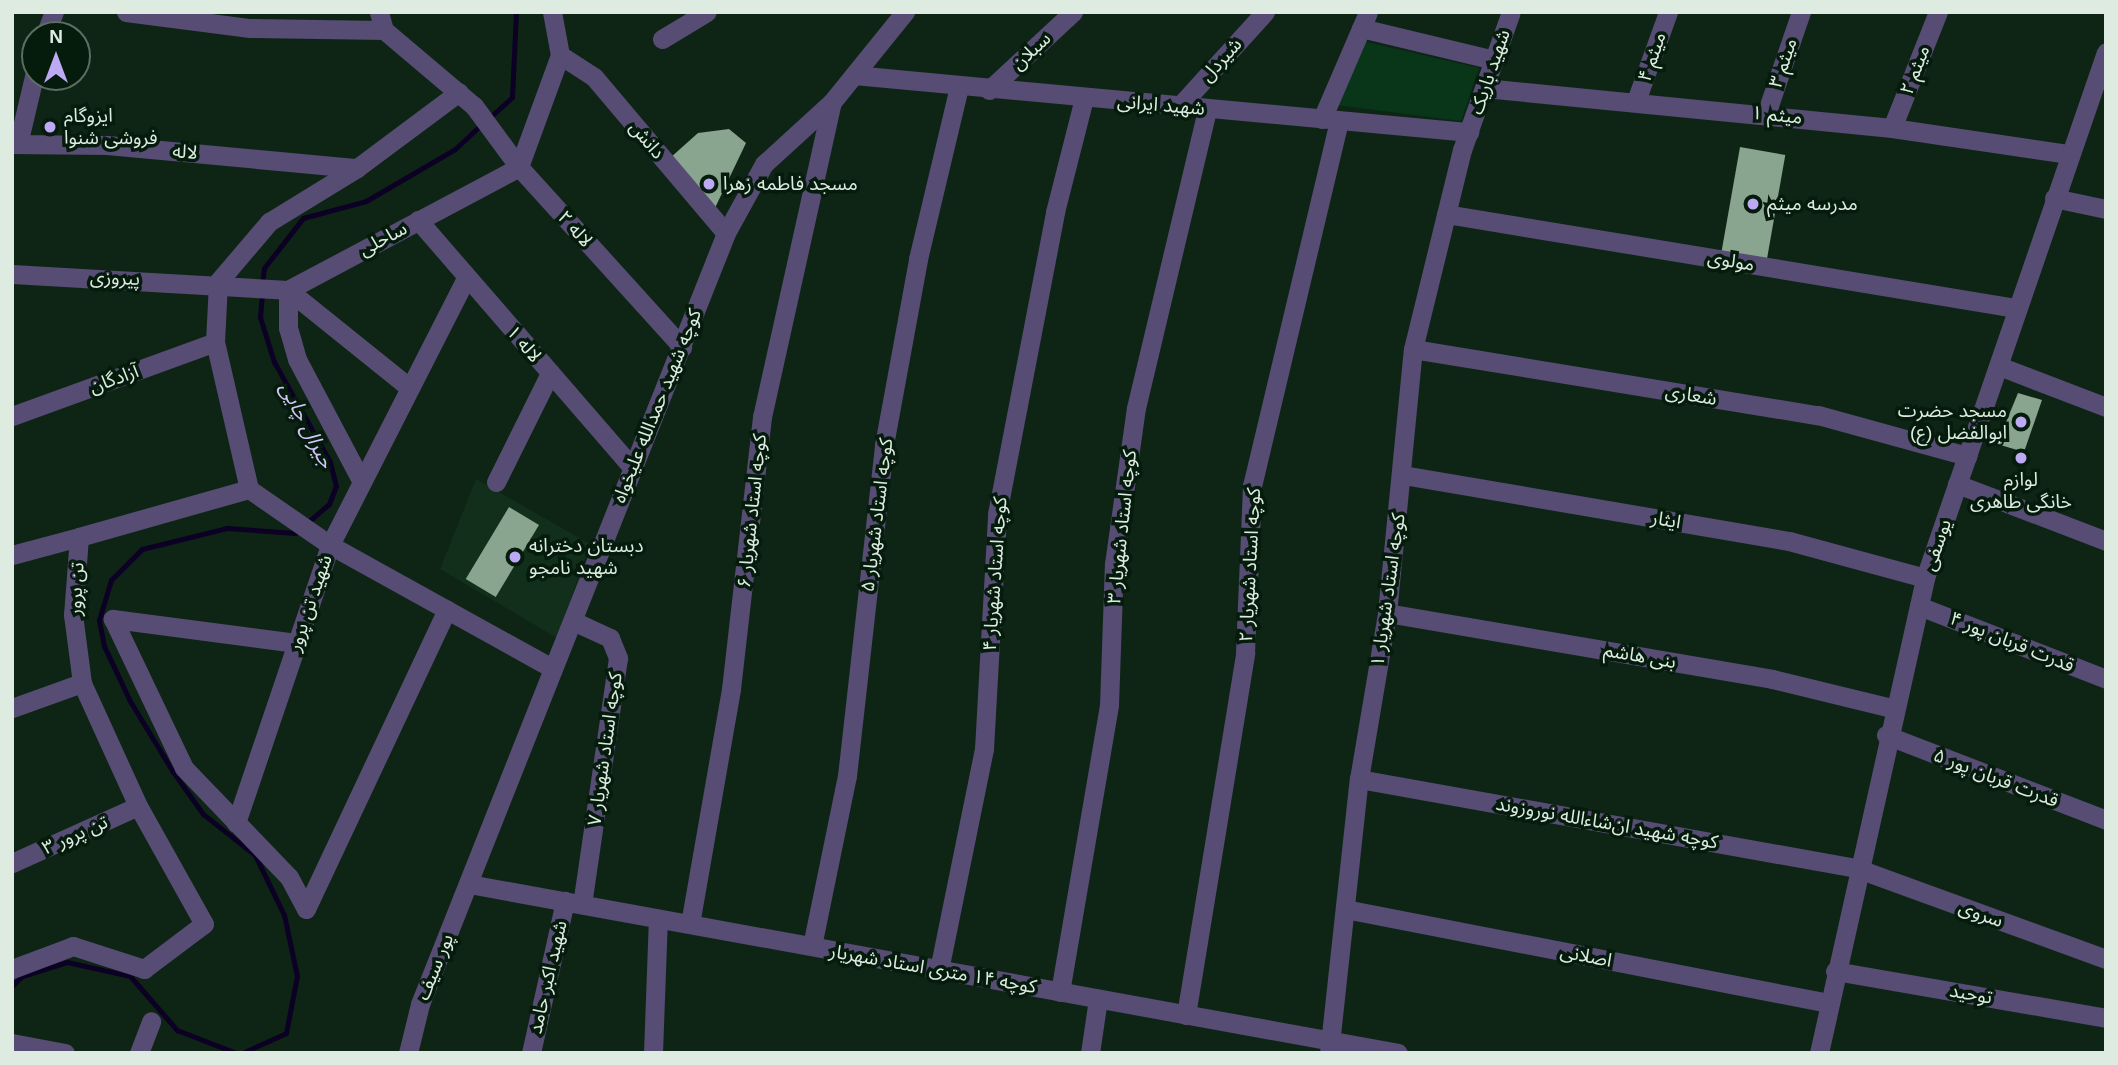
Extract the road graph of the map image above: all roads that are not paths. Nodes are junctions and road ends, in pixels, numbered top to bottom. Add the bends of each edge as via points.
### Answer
1 (126, 12) edge
2 (552, 12) edge
3 (707, 12) edge
4 (1073, 12) edge
5 (1265, 12) edge
6 (1511, 12) edge
7 (1668, 12) edge
8 (1801, 12) edge
9 (1938, 12) edge
10 (896, 16) edge
11 (1364, 20) edge
12 (381, 21) edge
13 (662, 39) dead end
14 (2106, 52) edge
15 (561, 55) junction
16 (1494, 60) junction
17 (854, 75) junction
18 (2101, 77) edge
19 (959, 87) junction
20 (1484, 88) junction
21 (989, 90) junction
22 (30, 91) edge
23 (459, 92) junction
24 (1084, 98) junction
25 (1636, 101) junction
26 (832, 102) junction
27 (1177, 109) junction
28 (1207, 109) junction
29 (1766, 114) junction
30 (1330, 120) junction
31 (1892, 128) junction
32 (1468, 132) junction
33 (15, 144) edge
34 (2069, 154) junction
35 (519, 167) junction
36 (357, 168) junction
37 (2054, 198) junction
38 (2106, 209) edge
39 (1446, 215) junction
40 (418, 220) junction
41 (726, 233) junction
42 (12, 274) edge
43 (466, 278) junction
44 (219, 282) junction
45 (287, 290) junction
46 (2016, 308) junction
47 (215, 342) junction
48 (681, 347) junction
49 (1413, 349) junction
50 (1999, 366) junction
51 (550, 373) junction
52 (410, 388) junction
53 (2106, 407) edge
54 (12, 416) edge
55 (1967, 456) junction
56 (632, 467) junction
57 (1403, 475) junction
58 (362, 482) junction
59 (496, 482) dead end
60 (1958, 484) junction
61 (249, 489) junction
62 (79, 537) junction
63 (2106, 541) edge
64 (330, 545) junction
65 (12, 555) edge
66 (1925, 579) junction
67 (1919, 606) junction
68 (447, 610) junction
69 (1387, 613) junction
70 (573, 621) junction
71 (296, 643) junction
72 (552, 668) junction
73 (2106, 679) edge
74 (82, 683) junction
75 (12, 708) edge
76 (1892, 708) junction
77 (1886, 735) junction
78 (1359, 779) junction
79 (138, 806) junction
80 (2106, 820) edge
81 (236, 823) junction
82 (12, 863) edge
83 (1856, 868) junction
84 (469, 884) junction
85 (573, 903) junction
86 (1345, 909) junction
87 (658, 919) junction
88 (690, 924) junction
89 (812, 946) junction
90 (2106, 959) edge
91 (12, 969) edge
92 (939, 970) junction
93 (1835, 971) junction
94 (1060, 992) junction
95 (1098, 999) junction
96 (1828, 1003) junction
97 (1186, 1015) junction
98 (2106, 1018) edge
99 (151, 1021) dead end
100 (12, 1043) edge
101 (1330, 1046) edge
102 (65, 1053) edge
103 (139, 1053) edge
104 (408, 1053) edge
105 (531, 1053) edge
106 (653, 1053) edge
107 (1090, 1053) edge
108 (1398, 1053) edge
109 (1819, 1053) edge

1 - 12 street via 250,28
2 - 15 street
3 - 13 street
4 - 21 street, سبلان
5 - 27 street, شیردل
6 - 16 street, شهید باریک
7 - 25 street, میثم ۴
8 - 29 street, میثم ۳
9 - 31 street, میثم ۲
10 - 17 street, کوچه شهید حمدالله علیخواه
11 - 16 street
11 - 30 street, کوچه استاد شهریار ۲
12 - 23 street, لاله ۲
14 - 18 street, یوسفی
15 - 35 street
15 - 41 street, دانش via 594,77
16 - 20 street, شهید باریک
17 - 19 street, شهید ایرانی
17 - 26 street, کوچه شهید حمدالله علیخواه
18 - 34 street, یوسفی
19 - 21 street, شهید ایرانی
19 - 89 street, کوچه استاد شهریار ۵ via 884,445 847,776
20 - 25 street, میثم ۱
20 - 32 street, شهید باریک
21 - 24 street, شهید ایرانی
22 - 33 street
23 - 35 street, لاله ۲
23 - 36 street
24 - 27 street, شهید ایرانی
24 - 92 street, کوچه استاد شهریار ۴ via 1055,212 997,514 984,749
25 - 29 street, میثم ۱
26 - 41 street, کوچه شهید حمدالله علیخواه via 764,164
26 - 88 street, کوچه استاد شهریار ۶ via 762,417 731,689
27 - 28 street, شهید ایرانی
28 - 30 street, شهید ایرانی
28 - 94 street, کوچه استاد شهریار ۳ via 1136,408 1114,564 1109,705
29 - 31 street, میثم ۱
30 - 32 street, شهید ایرانی
30 - 97 street, کوچه استاد شهریار ۲ via 1252,486 1245,653
31 - 34 street, میثم ۱
32 - 39 street, کوچه استاد شهریار ۱
33 - 36 street, لاله via 107,145
34 - 37 street, یوسفی
35 - 40 street, ساحلی
35 - 48 street, لاله ۲
36 - 44 street via 269,222
37 - 38 street
37 - 46 street, یوسفی
39 - 46 street, مولوی
39 - 49 street, کوچه استاد شهریار ۱
40 - 43 street, لاله ۱
40 - 45 street, ساحلی
41 - 48 street, کوچه شهید حمدالله علیخواه
42 - 44 street, پیروزی
43 - 51 street, لاله ۱
43 - 52 street
44 - 45 street, پیروزی
44 - 47 street
45 - 52 street
45 - 58 street via 288,328 297,359
46 - 50 street, یوسفی
47 - 54 street, آزادگان
47 - 61 street
48 - 56 street, کوچه شهید حمدالله علیخواه
49 - 55 street, شعاری via 1818,415
49 - 57 street, کوچه استاد شهریار ۱
50 - 53 street
50 - 55 street, یوسفی
51 - 56 street, لاله ۱
51 - 59 street
52 - 58 street
55 - 60 street, یوسفی
56 - 70 street, کوچه شهید حمدالله علیخواه
57 - 66 street, ایثار via 1789,541
57 - 69 street, کوچه استاد شهریار ۱
58 - 64 street
60 - 63 street
60 - 66 street, یوسفی
61 - 62 street, تن پرور
61 - 64 street
62 - 65 street
62 - 74 street, تن پرور via 73,615
64 - 68 street, شهید تن پرور
64 - 71 street, شهید تن پرور
66 - 67 street, یوسفی
67 - 73 street, قدرت قربان پور ۴
67 - 76 street, یوسفی
68 - 72 street, شهید تن پرور
68 - 81 street via 306,909 289,877
69 - 76 street, بنی هاشم via 1772,679
69 - 78 street, کوچه استاد شهریار ۱
70 - 72 street, کوچه شهید حمدالله علیخواه
70 - 85 street, کوچه استاد شهریار ۷ via 610,638 618,659
71 - 81 street, شهید تن پرور
71 - 81 street via 113,619 184,768
72 - 84 street, کوچه شهید حمدالله علیخواه
74 - 75 street
74 - 79 street, تن پرور
76 - 77 street, یوسفی
77 - 80 street, قدرت قربان پور ۵
77 - 83 street, یوسفی
78 - 83 street, کوچه شهید ان‌شاءالله نوروزوند
78 - 86 street, کوچه استاد شهریار ۱
79 - 82 street, تن پرور ۳
79 - 91 street, تن پرور via 204,924 144,969 73,946
83 - 90 street, سروی
83 - 93 street, یوسفی
84 - 85 street, کوچه ۱۴ متری استاد شهریار
84 - 104 street, پور سیف via 420,1004
85 - 87 street, کوچه ۱۴ متری استاد شهریار
85 - 105 street, شهید اکبر حامد
86 - 96 street, اصلانی
86 - 101 street, کوچه استاد شهریار ۱
87 - 88 street, کوچه ۱۴ متری استاد شهریار
87 - 106 street
88 - 89 street, کوچه ۱۴ متری استاد شهریار
89 - 92 street, کوچه ۱۴ متری استاد شهریار
92 - 94 street, کوچه ۱۴ متری استاد شهریار
93 - 96 street, یوسفی
93 - 98 street, توحید
94 - 95 street, کوچه ۱۴ متری استاد شهریار
95 - 97 street, کوچه ۱۴ متری استاد شهریار
95 - 107 street
96 - 109 street, یوسفی
97 - 101 street, کوچه ۱۴ متری استاد شهریار
99 - 103 street
100 - 102 street
101 - 108 street, کوچه ۱۴ متری استاد شهریار

